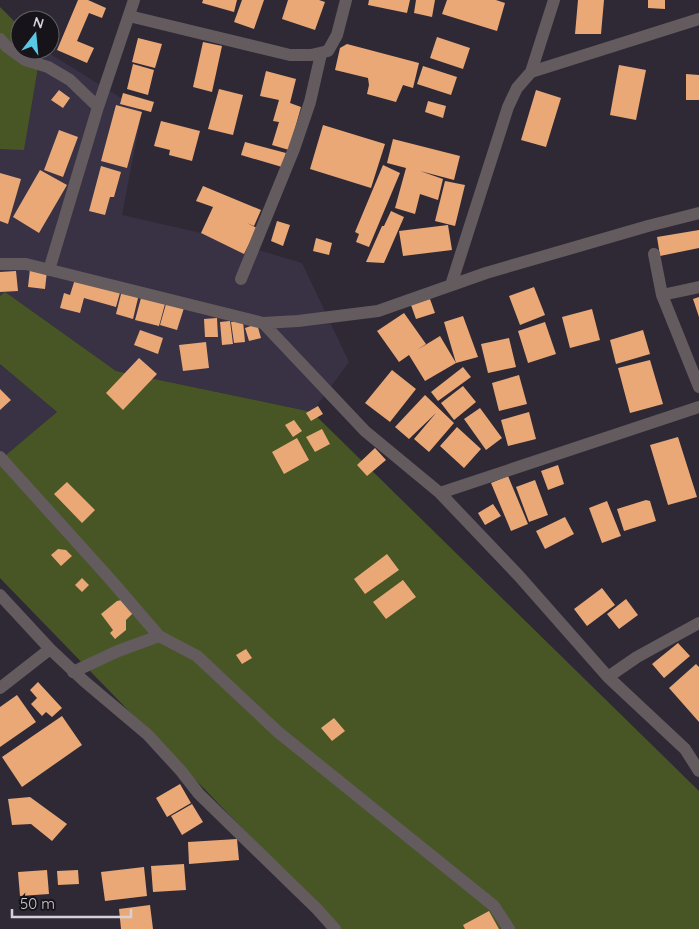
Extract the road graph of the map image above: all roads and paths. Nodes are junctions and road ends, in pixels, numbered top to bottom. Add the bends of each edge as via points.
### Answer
1 (134, 0) edge
2 (346, 0) edge
3 (554, 0) edge
4 (129, 16) junction
5 (699, 19) edge
6 (0, 39) edge
7 (321, 54) junction
8 (531, 72) junction
9 (98, 107) junction
10 (699, 213) edge
11 (654, 254) dead end
12 (0, 264) edge
13 (49, 270) junction
14 (241, 279) dead end
15 (451, 286) junction
16 (699, 287) edge
17 (662, 295) junction
18 (262, 323) junction
19 (699, 387) edge
20 (699, 407) edge
21 (0, 457) edge
22 (440, 493) junction
23 (0, 595) edge
24 (699, 623) edge
25 (159, 636) junction
26 (50, 649) junction
27 (73, 672) junction
28 (608, 677) junction
29 (0, 688) edge
30 (699, 771) edge
31 (335, 929) edge
32 (509, 929) edge

1 - 4 street
2 - 7 street via 337,35 328,50
3 - 8 street
4 - 7 street via 290,55
4 - 9 street
5 - 8 street
6 - 9 street via 25,60 48,67 70,80
7 - 14 street via 310,102 294,149
8 - 15 street via 517,88 508,107
9 - 13 street
10 - 15 street
11 - 17 street
12 - 13 street via 26,264
13 - 18 street
15 - 18 street via 378,311
16 - 17 street
17 - 19 street
18 - 22 street via 365,431
20 - 22 street
21 - 25 street
22 - 28 street
23 - 26 street
24 - 28 street
25 - 27 street
25 - 32 street via 197,656 278,732 494,906
26 - 27 street
26 - 29 street
27 - 31 street via 148,735 199,794
28 - 30 street via 685,749

